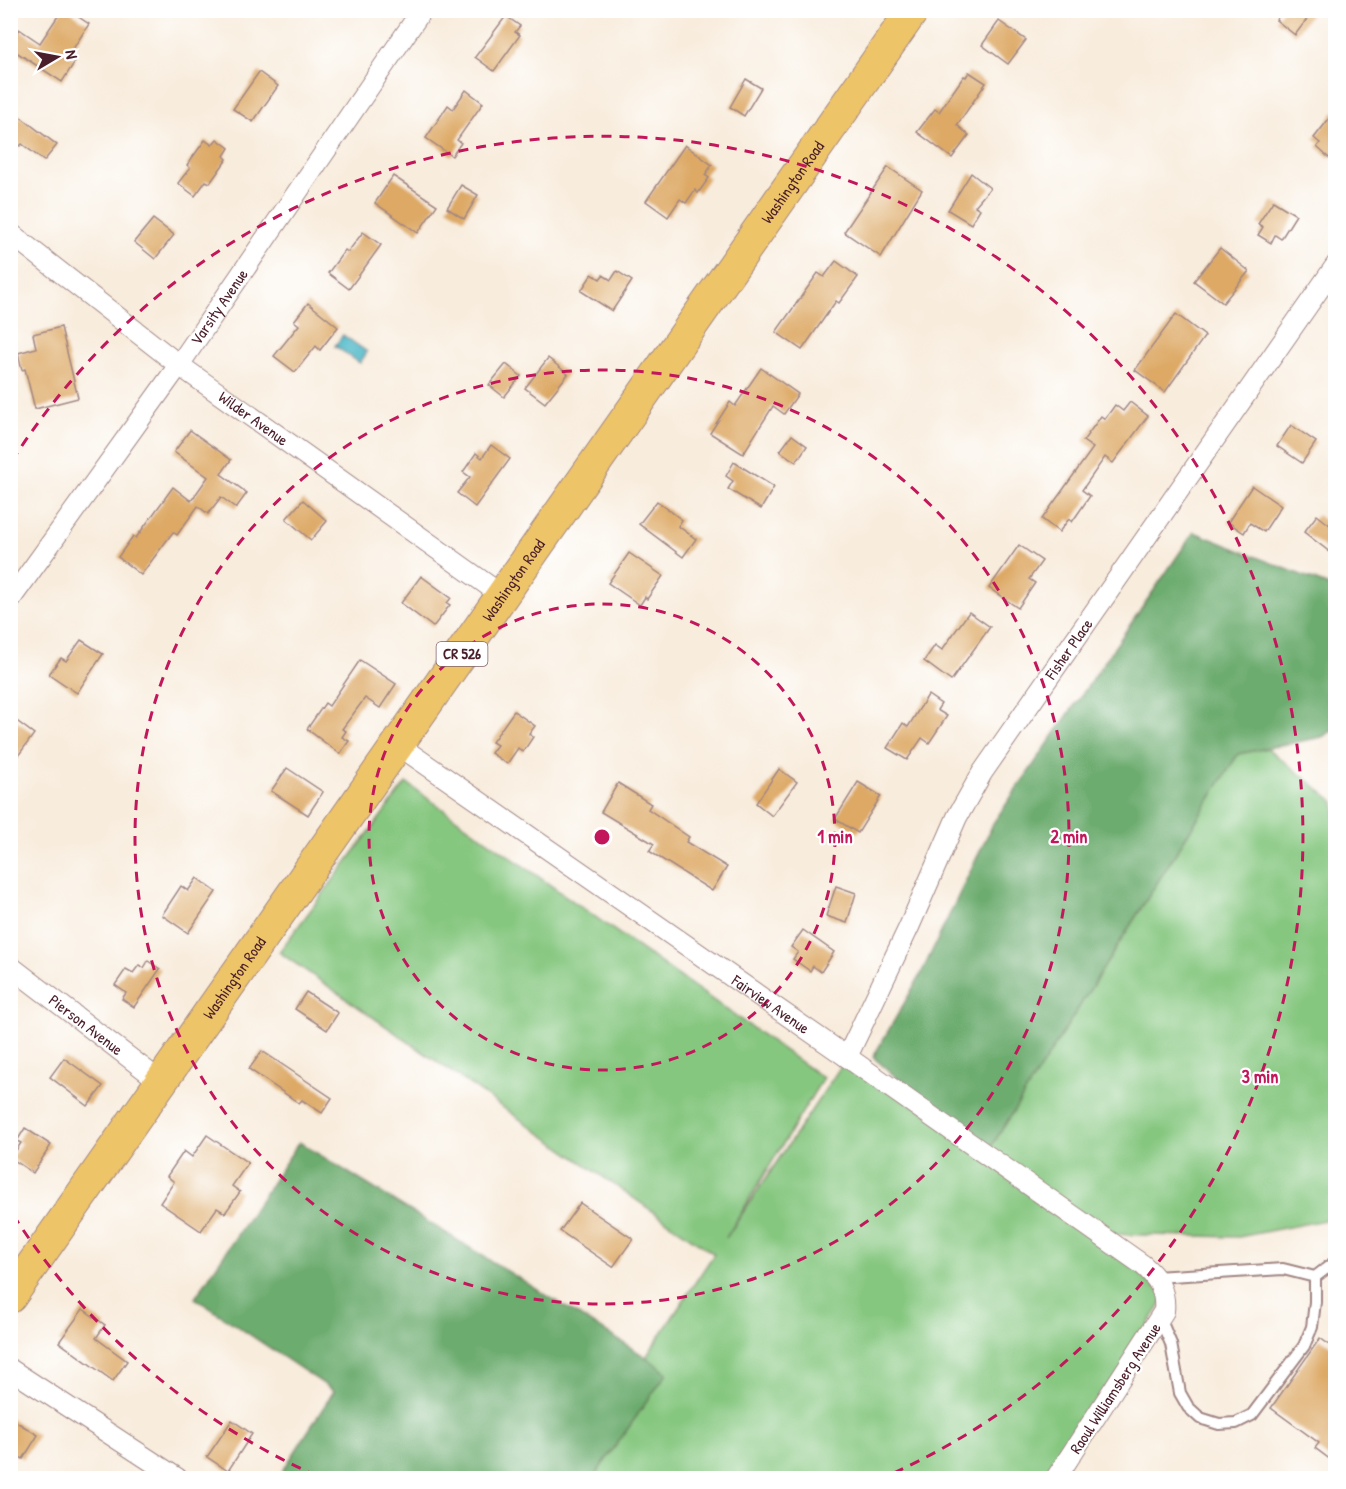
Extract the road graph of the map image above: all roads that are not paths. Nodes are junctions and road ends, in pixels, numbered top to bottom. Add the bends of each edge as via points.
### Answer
1 (422, 10) edge
2 (914, 10) edge
3 (10, 234) edge
4 (1335, 265) edge
5 (179, 365) junction
6 (503, 596) junction
7 (10, 600) edge
8 (398, 746) junction
9 (10, 966) edge
10 (847, 1058) junction
11 (161, 1082) junction
12 (1335, 1261) edge
13 (1149, 1271) junction
14 (1315, 1276) junction
15 (10, 1297) edge
16 (1161, 1318) junction
17 (10, 1369) edge
18 (177, 1479) edge
19 (1056, 1479) edge

1 - 5 street, Varsity Avenue
2 - 6 main road, Washington Road / CR 526
3 - 5 street, Wilder Avenue
4 - 10 street, Fisher Place via 982,773 957,816
5 - 6 street, Wilder Avenue
5 - 7 street, Varsity Avenue
6 - 8 main road, Washington Road / CR 526
8 - 10 street, Fairview Avenue
8 - 11 main road, Washington Road / CR 526
9 - 11 street, Pierson Avenue
10 - 13 street, Fairview Avenue
11 - 15 main road, Washington Road / CR 526
12 - 14 lane
13 - 14 lane via 1283,1269
13 - 16 street, Raoul Williamsberg Avenue via 1165,1297
14 - 16 lane via 1316,1302 1304,1346 1252,1415 1236,1423 1219,1424 1200,1418 1188,1407 1180,1393 1171,1344
16 - 19 street, Raoul Williamsberg Avenue
17 - 18 street

